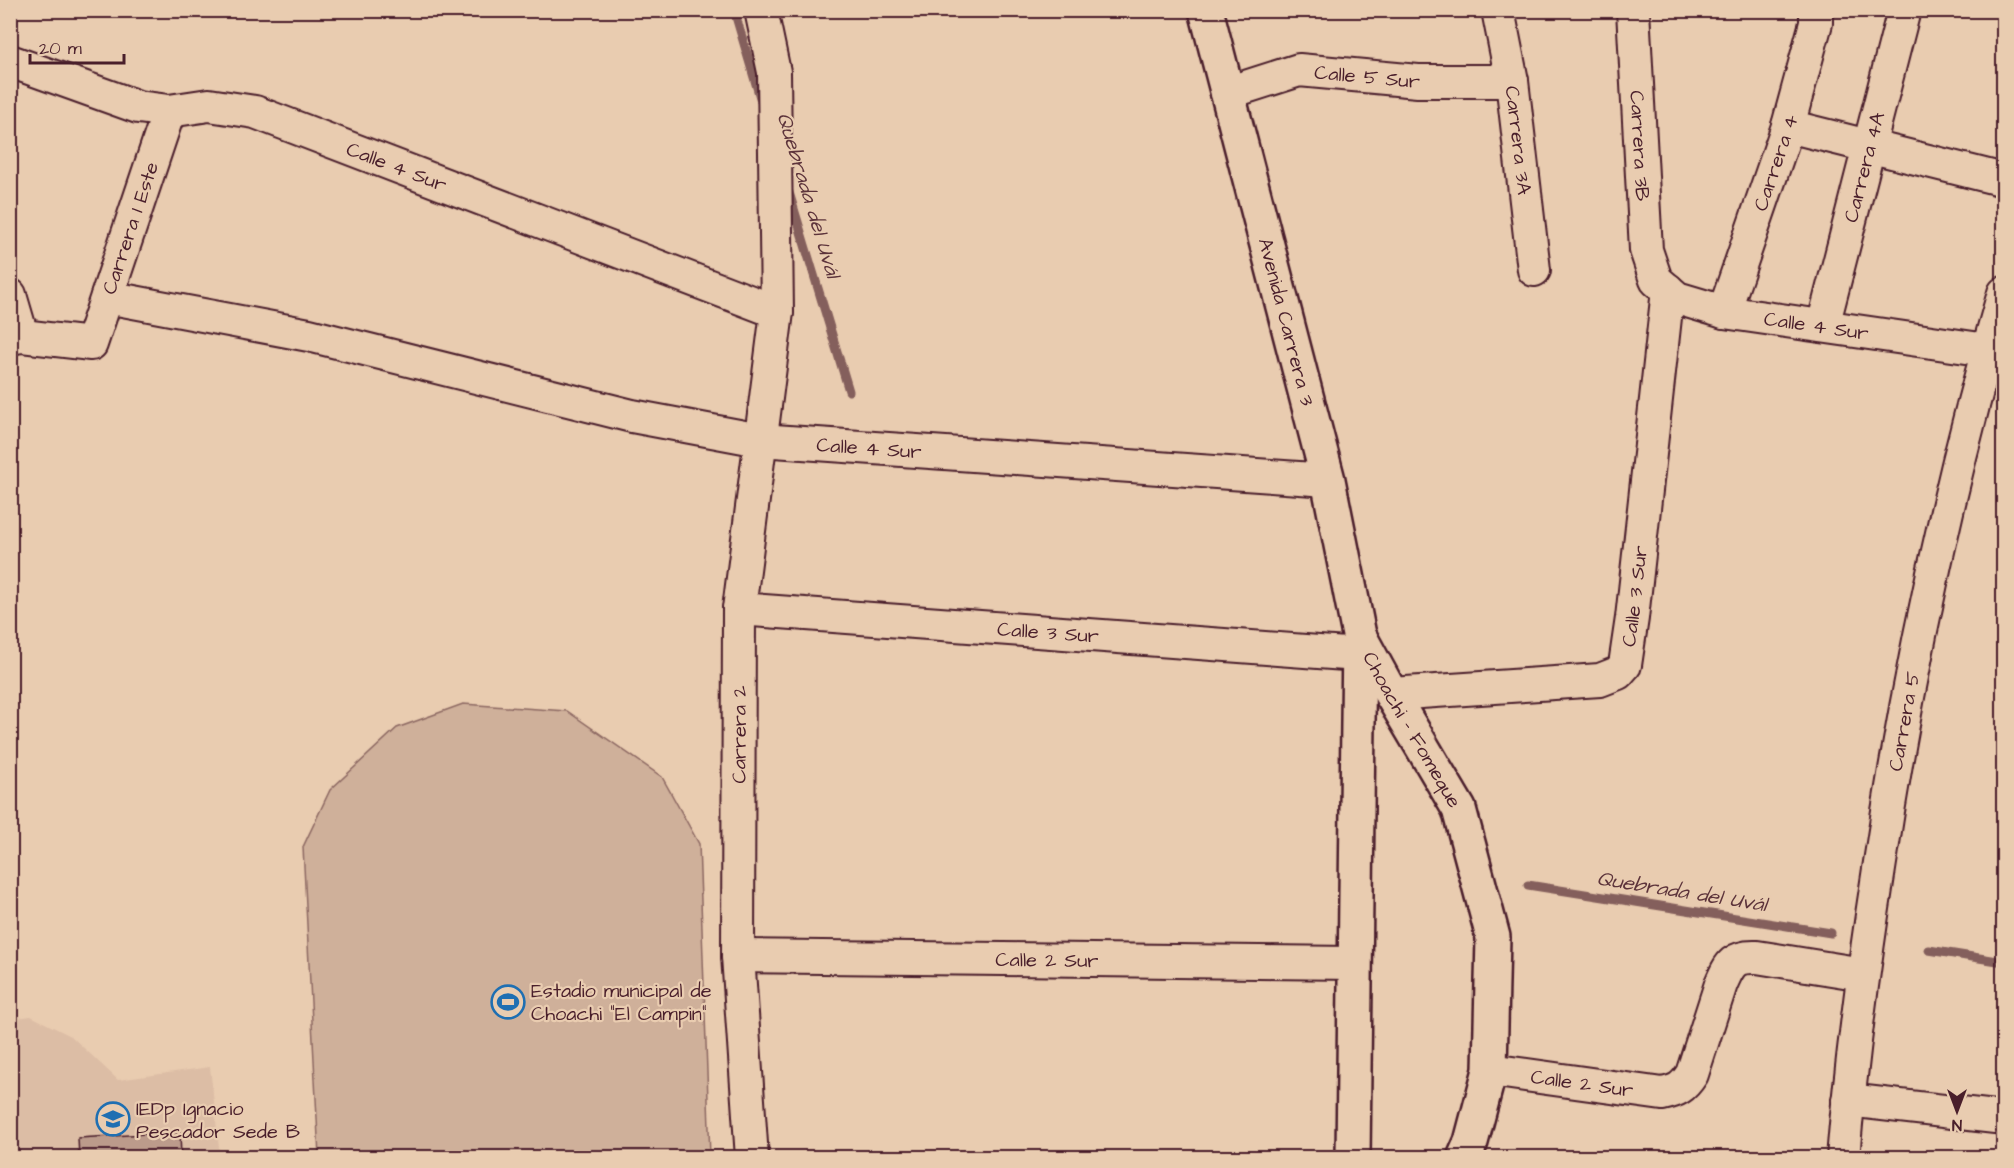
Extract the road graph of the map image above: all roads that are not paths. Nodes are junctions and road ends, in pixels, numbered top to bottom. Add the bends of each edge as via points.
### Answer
1 (761, 10) edge
2 (1206, 10) edge
3 (1498, 10) edge
4 (1633, 10) edge
5 (1816, 10) edge
6 (1904, 10) edge
7 (10, 61) edge
8 (1512, 81) junction
9 (1227, 93) junction
10 (169, 111) junction
11 (1788, 126) junction
12 (1869, 146) junction
13 (2004, 180) edge
14 (1534, 270) dead end
15 (1662, 285) junction
16 (2004, 293) edge
17 (10, 295) edge
18 (107, 297) junction
19 (777, 312) junction
20 (1724, 312) junction
21 (1823, 326) junction
22 (16, 337) edge
23 (1987, 350) junction
24 (760, 440) junction
25 (1328, 480) junction
26 (739, 609) junction
27 (1359, 645) junction
28 (1390, 694) junction
29 (738, 956) junction
30 (1355, 963) junction
31 (1863, 974) junction
32 (1490, 1070) junction
33 (1848, 1100) junction
34 (2004, 1119) edge
35 (752, 1158) edge
36 (1353, 1158) edge
37 (1464, 1158) edge
38 (1844, 1158) edge

1 - 19 street, Carrera 2 via 774,72
2 - 9 main road, Avenida Carrera 3
3 - 8 street, Carrera 3A
4 - 15 street, Carrera 3B via 1646,250
5 - 11 street, Carrera 4 via 1816,23
6 - 12 street, Carrera 4A
7 - 10 street, Calle 4 Sur via 138,107
8 - 9 street, Calle 5 Sur via 1418,81 1299,70
8 - 14 street, Carrera 3A
9 - 25 main road, Avenida Carrera 3
10 - 18 street, Carrera 1 Este
10 - 19 street, Calle 4 Sur via 209,105 255,112
11 - 12 street
11 - 20 street, Carrera 4
12 - 13 street
12 - 21 street, Carrera 4A
15 - 20 street, Calle 4 Sur via 1677,298
15 - 28 street, Calle 3 Sur via 1625,665 1600,680
16 - 23 street, Carrera 5
17 - 22 street
18 - 22 street, Carrera 1 Este via 91,344
18 - 24 street, Calle 4 Sur via 309,335 632,416
19 - 24 street, Carrera 2
20 - 21 street, Calle 4 Sur
21 - 23 street, Calle 4 Sur
23 - 31 street, Carrera 5 via 1929,591 1895,764
24 - 25 street, Calle 4 Sur
24 - 26 street, Carrera 2
25 - 27 main road, Avenida Carrera 3
26 - 27 street, Calle 3 Sur
26 - 29 street, Carrera 2
27 - 28 main road, Choachi - Fomeque
27 - 30 main road, Choachi - Fomeque
28 - 32 main road, Choachi - Fomeque via 1459,809 1493,937
29 - 30 street, Calle 2 Sur
29 - 35 street, Carrera 2
30 - 36 main road, Choachi - Fomeque
31 - 32 street, Calle 2 Sur via 1757,957 1734,960 1726,970 1692,1074 1684,1087 1675,1092 1662,1094
31 - 33 street, Carrera 5
32 - 37 main road, Choachi - Fomeque
33 - 34 street
33 - 38 street, Carrera 5

